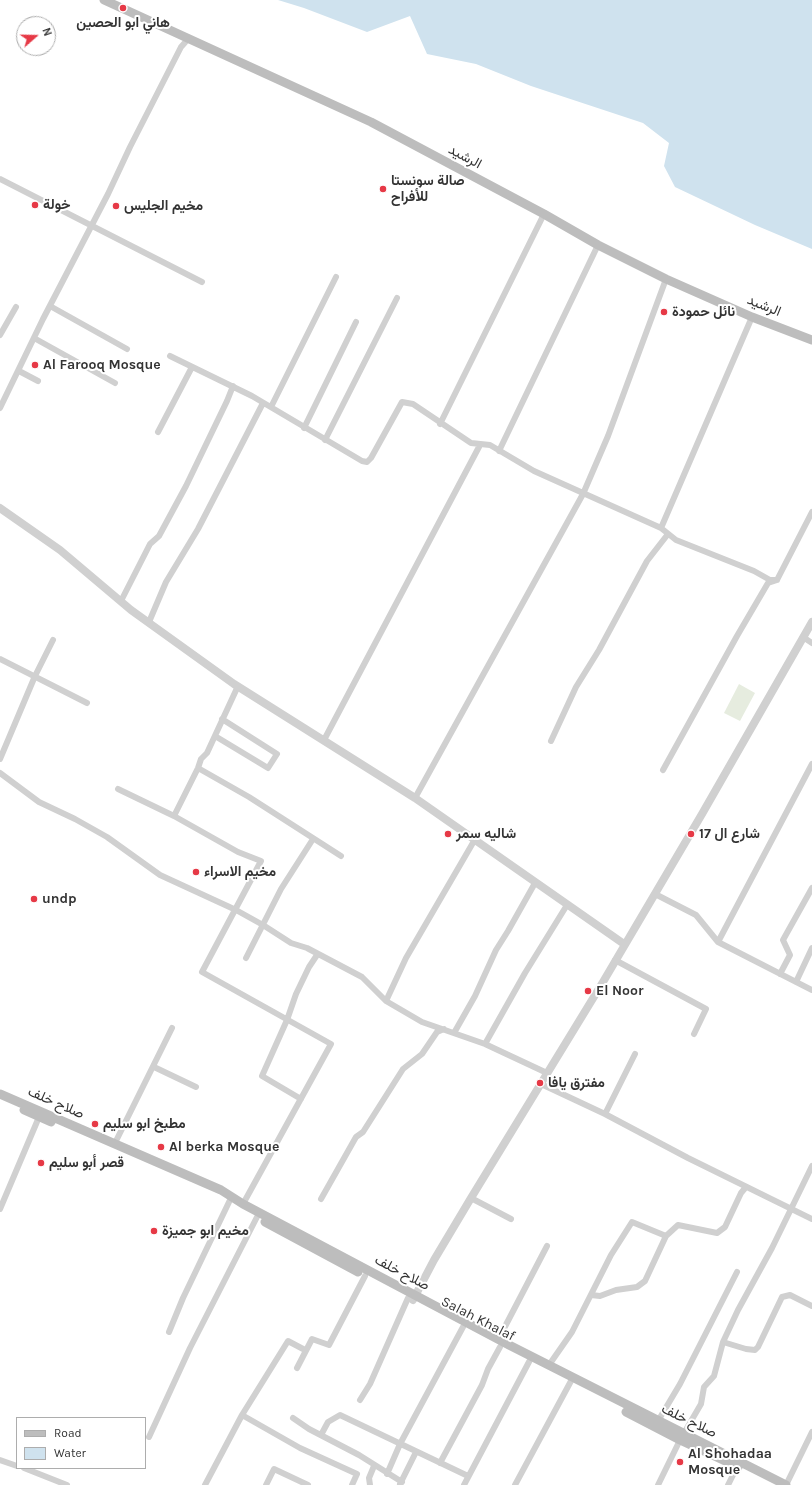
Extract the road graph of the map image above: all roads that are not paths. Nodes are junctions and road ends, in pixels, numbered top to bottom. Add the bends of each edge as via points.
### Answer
1 (104, 0) edge
2 (189, 38) junction
3 (0, 179) edge
4 (544, 214) junction
5 (92, 227) junction
6 (598, 245) junction
7 (336, 277) dead end
8 (666, 279) junction
9 (202, 282) dead end
10 (397, 298) dead end
11 (50, 306) junction
12 (16, 307) dead end
13 (752, 317) junction
14 (356, 322) dead end
15 (0, 335) edge
16 (34, 338) junction
17 (812, 340) edge
18 (127, 349) dead end
19 (170, 356) dead end
20 (192, 367) junction
21 (19, 371) junction
22 (38, 381) dead end
23 (115, 383) dead end
24 (233, 386) junction
25 (262, 403) junction
26 (271, 407) junction
27 (0, 408) edge
28 (440, 424) junction
29 (304, 428) junction
30 (158, 432) dead end
31 (325, 440) junction
32 (480, 445) junction
33 (499, 451) junction
34 (583, 494) junction
35 (0, 508) edge
36 (812, 512) edge
37 (661, 528) junction
38 (668, 534) junction
39 (777, 580) junction
40 (121, 601) junction
41 (149, 622) junction
42 (812, 622) edge
43 (803, 637) junction
44 (53, 640) dead end
45 (812, 643) edge
46 (0, 659) edge
47 (35, 676) junction
48 (238, 686) junction
49 (87, 702) dead end
50 (222, 719) junction
51 (215, 736) junction
52 (324, 740) junction
53 (551, 741) dead end
54 (0, 758) edge
55 (812, 764) edge
56 (198, 768) junction
57 (663, 770) dead end
58 (0, 773) edge
59 (118, 789) dead end
60 (415, 798) junction
61 (174, 816) junction
62 (312, 839) junction
63 (474, 841) junction
64 (341, 856) dead end
65 (535, 883) junction
66 (812, 888) edge
67 (657, 895) dead end
68 (567, 904) junction
69 (236, 910) junction
70 (263, 924) junction
71 (718, 942) junction
72 (624, 944) junction
73 (812, 948) edge
74 (317, 955) junction
75 (246, 958) dead end
76 (615, 960) junction
77 (780, 974) junction
78 (796, 982) junction
79 (812, 990) edge
80 (386, 1001) junction
81 (287, 1020) junction
82 (172, 1028) dead end
83 (444, 1029) junction
84 (454, 1033) junction
85 (694, 1034) dead end
86 (485, 1044) junction
87 (635, 1054) dead end
88 (154, 1067) junction
89 (547, 1073) junction
90 (541, 1084) junction
91 (196, 1087) dead end
92 (0, 1094) edge
93 (301, 1099) junction
94 (0, 1100) edge
95 (604, 1114) junction
96 (39, 1117) junction
97 (115, 1143) junction
98 (812, 1166) edge
99 (746, 1187) junction
100 (471, 1198) junction
101 (321, 1199) dead end
102 (230, 1200) junction
103 (243, 1204) junction
104 (0, 1209) edge
105 (792, 1209) junction
106 (257, 1217) junction
107 (511, 1219) dead end
108 (812, 1219) edge
109 (666, 1236) junction
110 (547, 1246) dead end
111 (737, 1272) dead end
112 (365, 1276) junction
113 (591, 1295) junction
114 (412, 1298) junction
115 (812, 1306) edge
116 (463, 1328) junction
117 (169, 1332) dead end
118 (723, 1342) junction
119 (499, 1343) junction
120 (305, 1350) junction
121 (530, 1360) junction
122 (549, 1364) junction
123 (297, 1368) dead end
124 (571, 1381) junction
125 (360, 1400) dead end
126 (242, 1415) junction
127 (293, 1418) dead end
128 (658, 1421) junction
129 (812, 1432) edge
130 (321, 1435) junction
131 (149, 1437) dead end
132 (681, 1437) junction
133 (400, 1444) junction
134 (416, 1452) junction
135 (0, 1460) edge
136 (440, 1463) junction
137 (16, 1466) edge
138 (374, 1466) junction
139 (737, 1467) junction
140 (27, 1469) edge
141 (387, 1474) junction
142 (468, 1476) junction
143 (401, 1483) edge
144 (67, 1485) edge
145 (205, 1485) edge
146 (266, 1485) edge
147 (308, 1485) edge
148 (352, 1485) edge
149 (370, 1485) edge
150 (464, 1485) edge
151 (516, 1485) edge
152 (658, 1485) edge
153 (728, 1485) edge
154 (773, 1485) edge
155 (786, 1485) edge

1 - 2 main road, الرشيد
2 - 4 main road, الرشيد via 371,122
2 - 5 street via 181,47
3 - 5 street
4 - 6 main road, الرشيد
4 - 28 street
5 - 9 street
5 - 11 street
6 - 8 main road, الرشيد
6 - 33 street
7 - 26 street
8 - 13 main road, الرشيد
8 - 34 street via 608,436
10 - 31 street
11 - 16 street
11 - 18 street
12 - 15 street
13 - 17 main road, الرشيد
13 - 37 street
14 - 29 street
16 - 21 street
16 - 23 street
19 - 20 street
20 - 24 street
20 - 30 street
21 - 22 street
21 - 27 street
24 - 25 street
24 - 40 street via 186,486 159,536 150,544
25 - 26 street
25 - 41 street via 198,529 166,582
26 - 29 street
28 - 31 street via 413,404 402,402 367,462
28 - 32 street
29 - 31 street
32 - 33 street via 490,445
32 - 52 street
33 - 34 street
34 - 37 street
34 - 60 street
35 - 40 street via 60,550
36 - 39 street
37 - 38 street
38 - 39 street via 676,540 754,571 770,580
38 - 53 street via 647,561 576,687
39 - 57 street via 768,583
40 - 41 street
41 - 48 street
42 - 43 street
43 - 45 street
43 - 72 street
44 - 47 street
46 - 47 street
47 - 49 street
47 - 54 street
48 - 50 street
48 - 52 street
50 - 51 street
50 - 51 street via 277,754 268,768
51 - 56 street
52 - 60 street
55 - 71 street
56 - 61 street
56 - 62 street via 249,797
58 - 69 street via 39,802 107,836 160,874
59 - 61 street
60 - 63 street
61 - 69 street via 216,840 261,861
62 - 64 street
62 - 70 street
63 - 65 street
63 - 80 street via 406,958
65 - 68 street
65 - 84 street via 496,950 475,996
66 - 77 street via 783,940 790,955
67 - 71 street via 696,915
68 - 72 street
68 - 86 street
69 - 70 street
69 - 81 street via 218,938 202,972
70 - 74 street via 291,943
70 - 75 street
71 - 77 street
72 - 76 street
73 - 78 street
74 - 80 street via 362,977
74 - 81 street via 296,994
76 - 85 street via 706,1009
76 - 89 street
77 - 78 street
78 - 79 street
80 - 83 street via 422,1022
81 - 93 street via 262,1076
81 - 93 street via 331,1044
82 - 88 street
83 - 84 street
83 - 101 street via 437,1032 422,1054 403,1069 363,1132 356,1137
84 - 86 street
86 - 89 street
87 - 95 street
88 - 91 street
88 - 97 street
89 - 90 street
90 - 95 street
90 - 100 street
92 - 97 main road, صلاح خلف
93 - 103 street
94 - 96 main road, صلاح خلف
95 - 99 street
96 - 102 main road, Salah Khalaf
96 - 104 street
97 - 103 main road, صلاح خلف via 220,1190
98 - 105 street
99 - 105 street
99 - 109 street via 725,1227 717,1233 678,1225
100 - 107 street
100 - 114 street
102 - 106 main road, Salah Khalaf
102 - 117 street
103 - 114 main road, صلاح خلف
105 - 108 street
105 - 118 street
106 - 112 main road, Salah Khalaf
106 - 131 street via 190,1348
109 - 113 street via 645,1281 637,1287 616,1290 600,1296
109 - 113 street via 632,1222 611,1255
110 - 119 street
111 - 128 street via 680,1384
112 - 114 main road, Salah Khalaf
112 - 120 street via 329,1345 312,1339
113 - 122 street via 572,1332
114 - 116 main road, Salah Khalaf
114 - 119 main road, صلاح خلف
114 - 125 street
115 - 118 street via 790,1295 782,1297 755,1350
116 - 119 main road, Salah Khalaf
116 - 133 street
118 - 132 street via 714,1376 704,1387 701,1404
119 - 121 main road, Salah Khalaf
119 - 122 main road, صلاح خلف
119 - 136 street via 482,1385
120 - 123 street
120 - 126 street via 288,1341
121 - 124 main road, Salah Khalaf
121 - 142 street
122 - 128 main road, صلاح خلف
124 - 132 main road, Salah Khalaf
124 - 151 street
126 - 145 street
126 - 148 street via 300,1448 357,1474
127 - 130 street
128 - 132 main road, صلاح خلف
129 - 155 street
130 - 133 street via 328,1422 340,1415
130 - 138 street
132 - 139 main road, Salah Khalaf
132 - 152 street
132 - 155 main road, صلاح خلف
133 - 134 street
133 - 141 street
134 - 136 street
134 - 143 street
135 - 137 street
136 - 142 street
138 - 141 street
138 - 149 street via 369,1478
139 - 153 street
139 - 154 main road, Salah Khalaf
140 - 144 street
141 - 143 street
142 - 150 street
146 - 147 street via 274,1469

